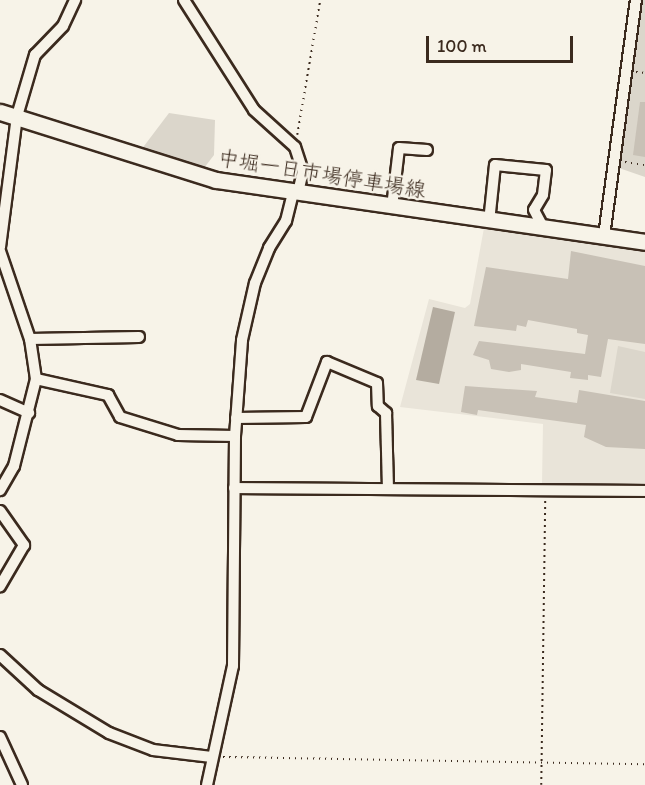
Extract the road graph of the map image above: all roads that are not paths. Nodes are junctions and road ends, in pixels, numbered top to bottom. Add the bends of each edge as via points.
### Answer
1 (75, 0) edge
2 (184, 0) edge
3 (636, 0) edge
4 (0, 112) edge
5 (17, 116) junction
6 (427, 150) dead end
7 (295, 193) junction
8 (392, 207) junction
9 (489, 222) junction
10 (544, 229) junction
11 (604, 236) junction
12 (645, 242) edge
13 (0, 249) edge
14 (139, 337) dead end
15 (30, 339) junction
16 (36, 379) junction
17 (0, 400) edge
18 (29, 413) junction
19 (236, 418) junction
20 (235, 436) junction
21 (234, 488) junction
22 (387, 489) junction
23 (0, 490) edge
24 (645, 491) edge
25 (0, 511) edge
26 (0, 586) edge
27 (0, 655) edge
28 (0, 737) edge
29 (212, 757) junction
30 (22, 785) edge
31 (207, 785) edge

1 - 5 street via 63,26 34,55
2 - 7 street via 254,110 295,147 303,171
3 - 11 street
4 - 5 main road, 中堀一日市場停車場線
5 - 7 main road, 中堀一日市場停車場線 via 216,180
5 - 13 street
6 - 8 street via 399,148
7 - 8 main road, 中堀一日市場停車場線
7 - 19 street via 286,221 268,248 255,283 242,340
8 - 9 main road, 中堀一日市場停車場線
9 - 10 main road, 中堀一日市場停車場線
9 - 10 street via 495,165 546,170 543,195 534,210
10 - 11 main road, 中堀一日市場停車場線
11 - 12 main road, 中堀一日市場停車場線
13 - 15 street
14 - 15 street
15 - 16 street
16 - 18 street
16 - 20 street via 108,395 120,417 178,435
17 - 18 street
18 - 23 street via 14,466
19 - 20 street
19 - 22 street via 306,417 327,362 377,383 378,406 386,413
20 - 21 street
21 - 22 street
21 - 29 street via 233,666
22 - 24 street
25 - 26 street via 24,545
27 - 29 street via 38,690 109,733 153,750
28 - 30 street
29 - 31 street

